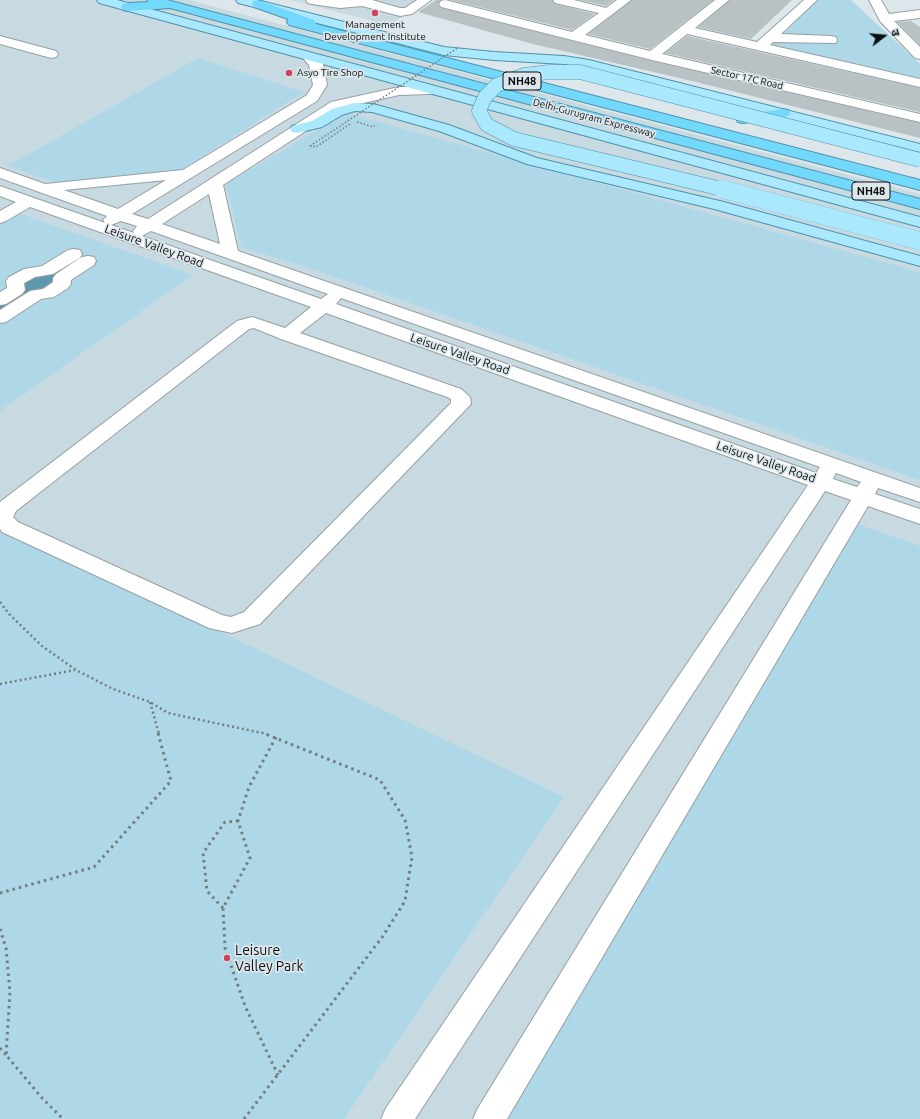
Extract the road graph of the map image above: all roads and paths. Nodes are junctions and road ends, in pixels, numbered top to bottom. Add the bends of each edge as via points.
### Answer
1 (103, 0) edge
2 (312, 0) edge
3 (425, 0) edge
4 (559, 0) edge
5 (625, 0) edge
6 (723, 0) edge
7 (811, 0) edge
8 (874, 0) edge
9 (364, 1) edge
10 (163, 3) edge
11 (236, 3) edge
12 (258, 4) junction
13 (445, 4) dead end
14 (127, 7) junction
15 (199, 12) junction
16 (609, 12) junction
17 (920, 14) edge
18 (884, 18) junction
19 (197, 26) junction
20 (685, 30) junction
21 (344, 35) junction
22 (574, 36) junction
23 (0, 40) edge
24 (831, 40) dead end
25 (766, 42) junction
26 (0, 47) edge
27 (459, 47) dead end
28 (920, 55) edge
29 (652, 56) junction
30 (309, 57) junction
31 (452, 62) junction
32 (920, 83) edge
33 (429, 90) junction
34 (783, 113) junction
35 (524, 115) junction
36 (920, 118) edge
37 (342, 120) dead end
38 (349, 120) junction
39 (376, 124) dead end
40 (297, 129) junction
41 (693, 144) junction
42 (920, 148) edge
43 (920, 160) edge
44 (0, 173) edge
45 (186, 174) junction
46 (215, 183) junction
47 (920, 185) edge
48 (43, 188) junction
49 (162, 189) junction
50 (0, 192) edge
51 (189, 200) junction
52 (28, 201) junction
53 (920, 204) edge
54 (120, 215) junction
55 (0, 218) edge
56 (920, 222) edge
57 (150, 226) junction
58 (100, 227) junction
59 (130, 238) junction
60 (920, 241) edge
61 (230, 253) junction
62 (920, 261) edge
63 (339, 291) junction
64 (0, 300) edge
65 (324, 306) junction
66 (0, 318) edge
67 (287, 335) junction
68 (826, 472) junction
69 (868, 487) junction
70 (920, 495) edge
71 (920, 517) edge
72 (0, 602) edge
73 (76, 670) junction
74 (0, 684) edge
75 (150, 702) junction
76 (276, 737) junction
77 (238, 821) junction
78 (0, 893) edge
79 (222, 908) junction
80 (0, 928) edge
81 (0, 1048) edge
82 (6, 1055) junction
83 (278, 1075) junction
84 (62, 1119) edge
85 (244, 1119) edge
86 (397, 1119) edge
87 (489, 1119) edge

1 - 14 main road
2 - 9 street via 340,4
3 - 9 street via 408,11 394,11
4 - 16 street
5 - 16 street
6 - 20 street
7 - 25 street
8 - 18 street
10 - 14 highway, Delhi-Gurugram Expressway
10 - 15 highway, Delhi-Gurugram Expressway / NH48
11 - 12 main road
11 - 21 highway, Delhi-Gurugram Expressway / NH48
12 - 21 highway
12 - 34 main road via 444,51 589,64
13 - 22 street, Sector 17C Road
14 - 19 main road
15 - 19 main road
15 - 41 highway, Delhi-Gurugram Expressway / NH48
16 - 22 street
17 - 18 street
18 - 28 street
19 - 30 main road
20 - 25 street
20 - 29 street
21 - 31 highway, Delhi-Gurugram Expressway / NH48
22 - 29 street, Sector 17C Road
23 - 26 street via 37,54
24 - 25 street
25 - 32 street
27 - 38 path, bridge
29 - 36 street, Sector 17C Road
30 - 33 main road
30 - 45 street via 316,64 320,85 312,98
31 - 34 highway via 497,63 714,119 737,120
31 - 47 highway, Delhi-Gurugram Expressway / NH48
33 - 35 main road
33 - 40 street via 399,91 340,104
34 - 42 main road
35 - 41 highway
35 - 56 main road
37 - 38 path, bridge via 346,122 351,123 316,147 310,146 336,128 343,124
38 - 39 path via 373,127
40 - 46 street
40 - 62 main road via 317,124 337,112 354,107 374,108 444,128 532,161 718,206
41 - 53 highway, Delhi-Gurugram Expressway / NH48
43 - 60 main road, bridge via 580,72 524,75 497,86 485,97 479,111 487,125 514,139 776,202
44 - 48 street, Leisure Valley Road
45 - 48 street
45 - 49 street
46 - 51 street
46 - 61 street
48 - 54 street, Leisure Valley Road
49 - 51 street
49 - 54 street
50 - 52 street, Leisure Valley Road
51 - 57 street
52 - 55 street
52 - 58 street, Leisure Valley Road
54 - 57 street, Leisure Valley Road
54 - 58 street
57 - 59 street
57 - 61 street, Leisure Valley Road
58 - 59 street, Leisure Valley Road
59 - 65 street, Leisure Valley Road
61 - 63 street, Leisure Valley Road
63 - 65 street
63 - 68 street, Leisure Valley Road
64 - 66 street via 16,290 15,281 30,272 47,270 81,258 62,278 62,284 48,293 36,295
65 - 67 street
65 - 68 street, Leisure Valley Road
67 - 67 street via 252,322 243,325 7,507 2,518 10,527 217,622 232,625 252,618 461,404 460,397 454,393
68 - 69 street, Leisure Valley Road
68 - 86 street
69 - 70 street, Leisure Valley Road
69 - 71 street, Leisure Valley Road
69 - 87 street
72 - 73 path via 42,646
73 - 74 path
73 - 75 path via 113,689
75 - 76 path via 168,713
75 - 78 path via 171,781 94,867
76 - 77 path via 249,787
76 - 83 path via 380,780 405,820 412,857 406,901 383,936
77 - 79 path via 250,858
77 - 79 path via 225,822 203,853 207,891
79 - 83 path via 225,948 245,1006
80 - 82 path via 6,948 10,992
81 - 82 path
82 - 84 path
83 - 85 path

